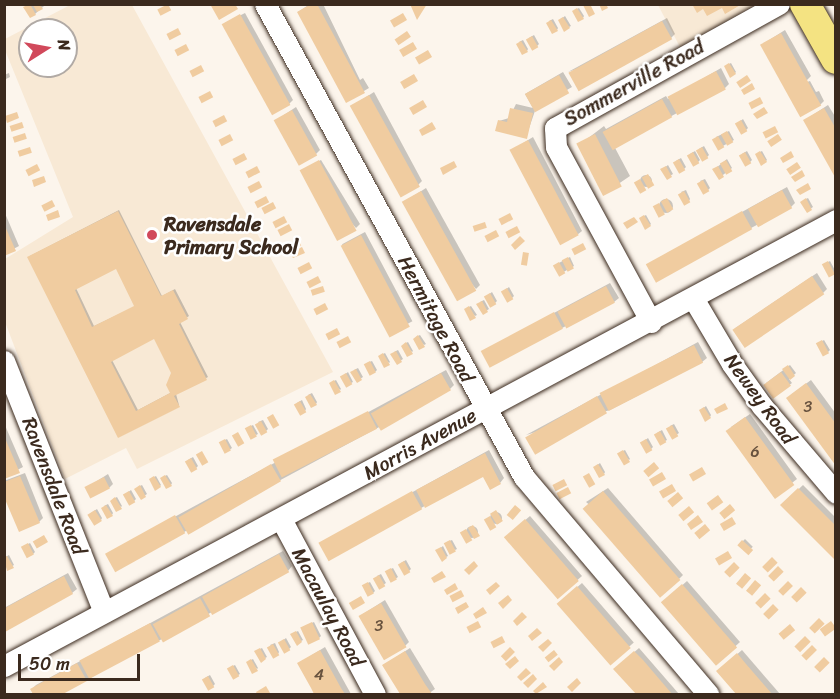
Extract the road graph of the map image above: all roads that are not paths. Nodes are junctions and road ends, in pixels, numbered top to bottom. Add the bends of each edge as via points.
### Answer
1 (265, 4) edge
2 (779, 4) edge
3 (805, 4) edge
4 (836, 59) edge
5 (836, 220) edge
6 (693, 298) junction
7 (651, 321) junction
8 (4, 360) edge
9 (484, 409) junction
10 (836, 493) edge
11 (281, 519) junction
12 (104, 612) junction
13 (4, 666) edge
14 (375, 694) edge
15 (708, 694) edge

1 - 9 street, Hermitage Road
2 - 7 street, Sommerville Road via 555,128 556,147
3 - 4 highway
5 - 6 street, Morris Avenue
6 - 7 street, Morris Avenue
6 - 10 street, Newey Road via 762,406
7 - 9 street, Morris Avenue
8 - 12 street, Ravensdale Road
9 - 11 street, Morris Avenue
9 - 15 street, Hermitage Road via 524,477
11 - 12 street, Morris Avenue
11 - 14 street, Macaulay Road
12 - 13 street, Morris Avenue

